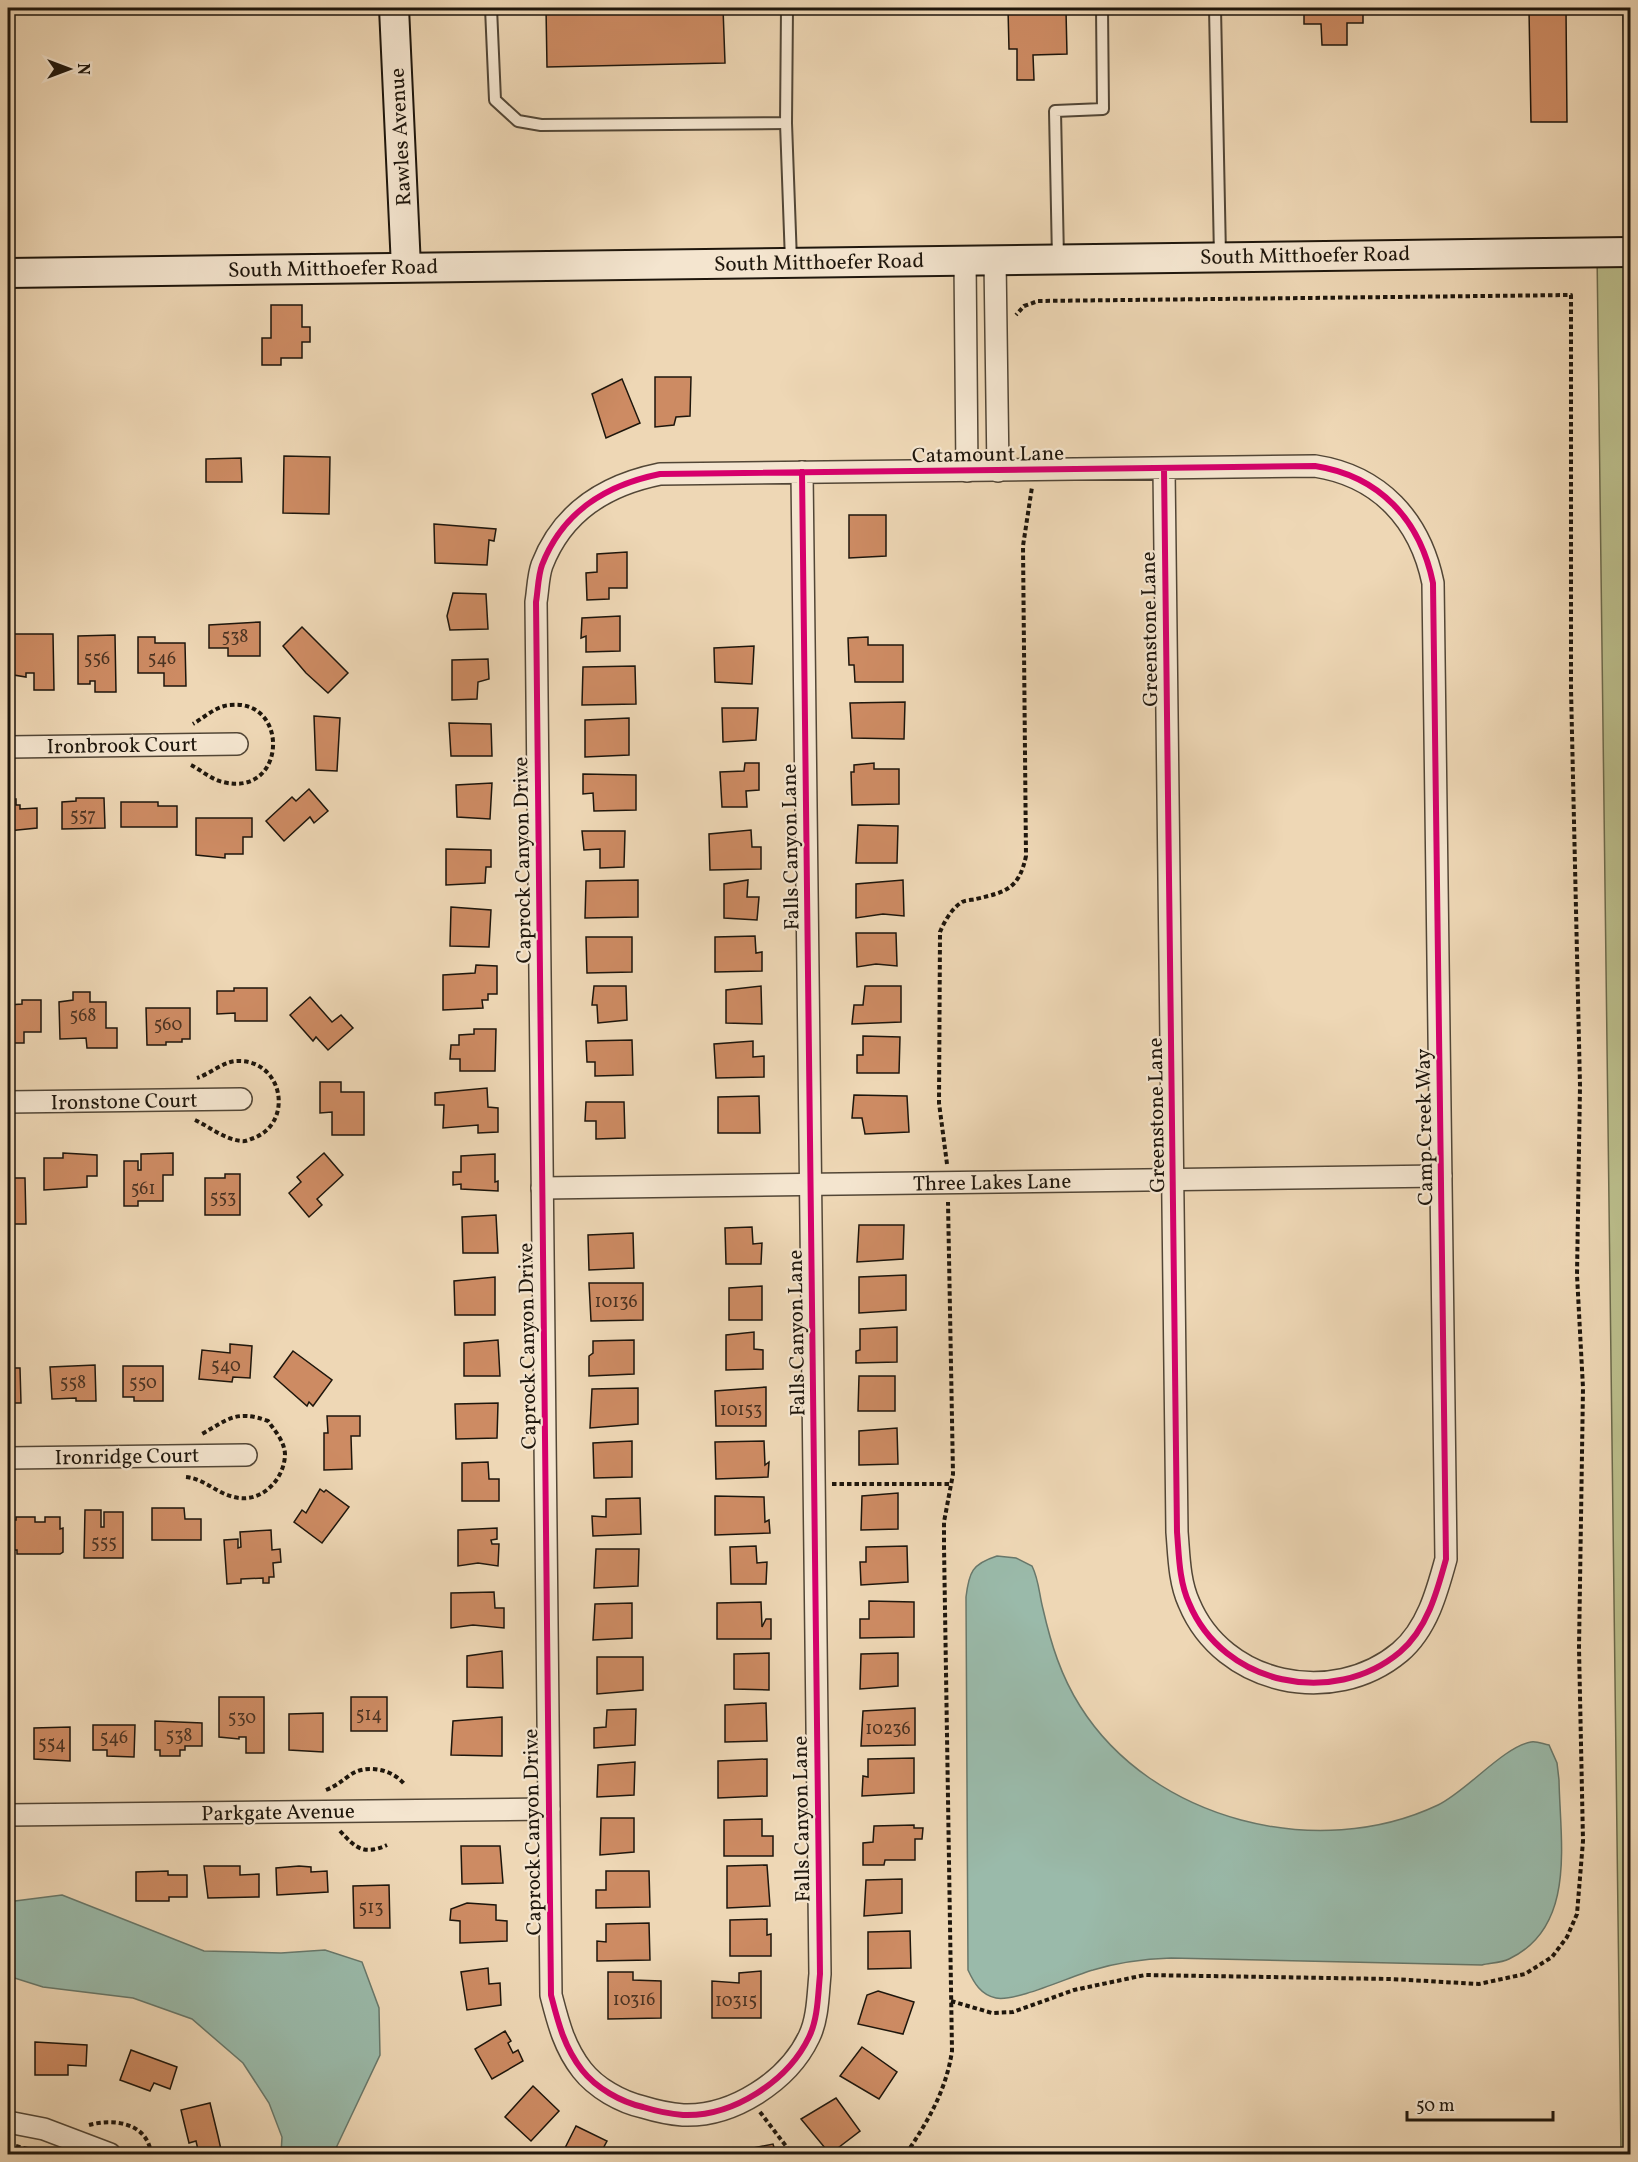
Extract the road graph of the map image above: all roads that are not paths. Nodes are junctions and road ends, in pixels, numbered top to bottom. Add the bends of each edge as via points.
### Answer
1 (394, 8) edge
2 (491, 8) edge
3 (787, 8) edge
4 (1102, 8) edge
5 (1215, 8) edge
6 (786, 123) junction
7 (1630, 252) edge
8 (1220, 257) junction
9 (1058, 259) junction
10 (964, 260) junction
11 (995, 260) junction
12 (791, 263) junction
13 (406, 267) junction
14 (8, 273) edge
15 (1164, 469) junction
16 (967, 471) junction
17 (998, 471) junction
18 (802, 472) junction
19 (1396, 505) joint
20 (578, 511) joint
21 (237, 744) dead end
22 (8, 747) edge
23 (242, 1100) dead end
24 (8, 1102) edge
25 (1441, 1176) junction
26 (1173, 1179) junction
27 (810, 1185) junction
28 (542, 1188) junction
29 (246, 1455) dead end
30 (8, 1458) edge
31 (1314, 1684) joint
32 (549, 1809) junction
33 (8, 1815) edge
34 (684, 2115) joint
35 (8, 2122) edge
36 (111, 2154) edge

1 - 13 main road, Rawles Avenue
2 - 6 lane via 495,100 518,121 542,125
3 - 6 lane
4 - 9 lane via 1103,109 1055,111
5 - 8 lane
6 - 12 lane
7 - 8 main road, South Mitthoefer Road
8 - 9 main road, South Mitthoefer Road
9 - 11 main road, South Mitthoefer Road
10 - 11 main road, South Mitthoefer Road
10 - 12 main road, South Mitthoefer Road
10 - 16 street
11 - 17 street
12 - 13 main road, South Mitthoefer Road
13 - 14 main road, South Mitthoefer Road
15 - 17 street, Catamount Lane
15 - 19 street, Catamount Lane via 1324,468 1356,477 1379,489
15 - 26 street, Greenstone Lane
16 - 17 street, Catamount Lane
16 - 18 street, Catamount Lane
18 - 20 street, Catamount Lane via 660,474 606,491
18 - 27 street, Falls Canyon Lane
19 - 25 street, Camp Creek Way via 1421,542 1433,583
20 - 28 street, Caprock Canyon Drive via 557,538 542,567 536,602
21 - 22 street, Ironbrook Court
23 - 24 street, Ironstone Court
25 - 26 street, Three Lakes Lane
25 - 31 street, Camp Creek Way via 1446,1559 1428,1613 1401,1651 1359,1675
26 - 27 street, Three Lakes Lane
26 - 31 street, Greenstone Lane via 1177,1532 1183,1585 1200,1623 1230,1657 1272,1679
27 - 28 street, Three Lakes Lane
27 - 34 street, Falls Canyon Lane via 820,1974 817,2004 810,2036 788,2068 767,2087 733,2105
28 - 32 street, Caprock Canyon Drive
29 - 30 street, Ironridge Court
32 - 33 street, Parkgate Avenue
32 - 34 street, Caprock Canyon Drive via 550,1995 562,2038 583,2071 607,2092 630,2104
35 - 36 street via 50,2131

